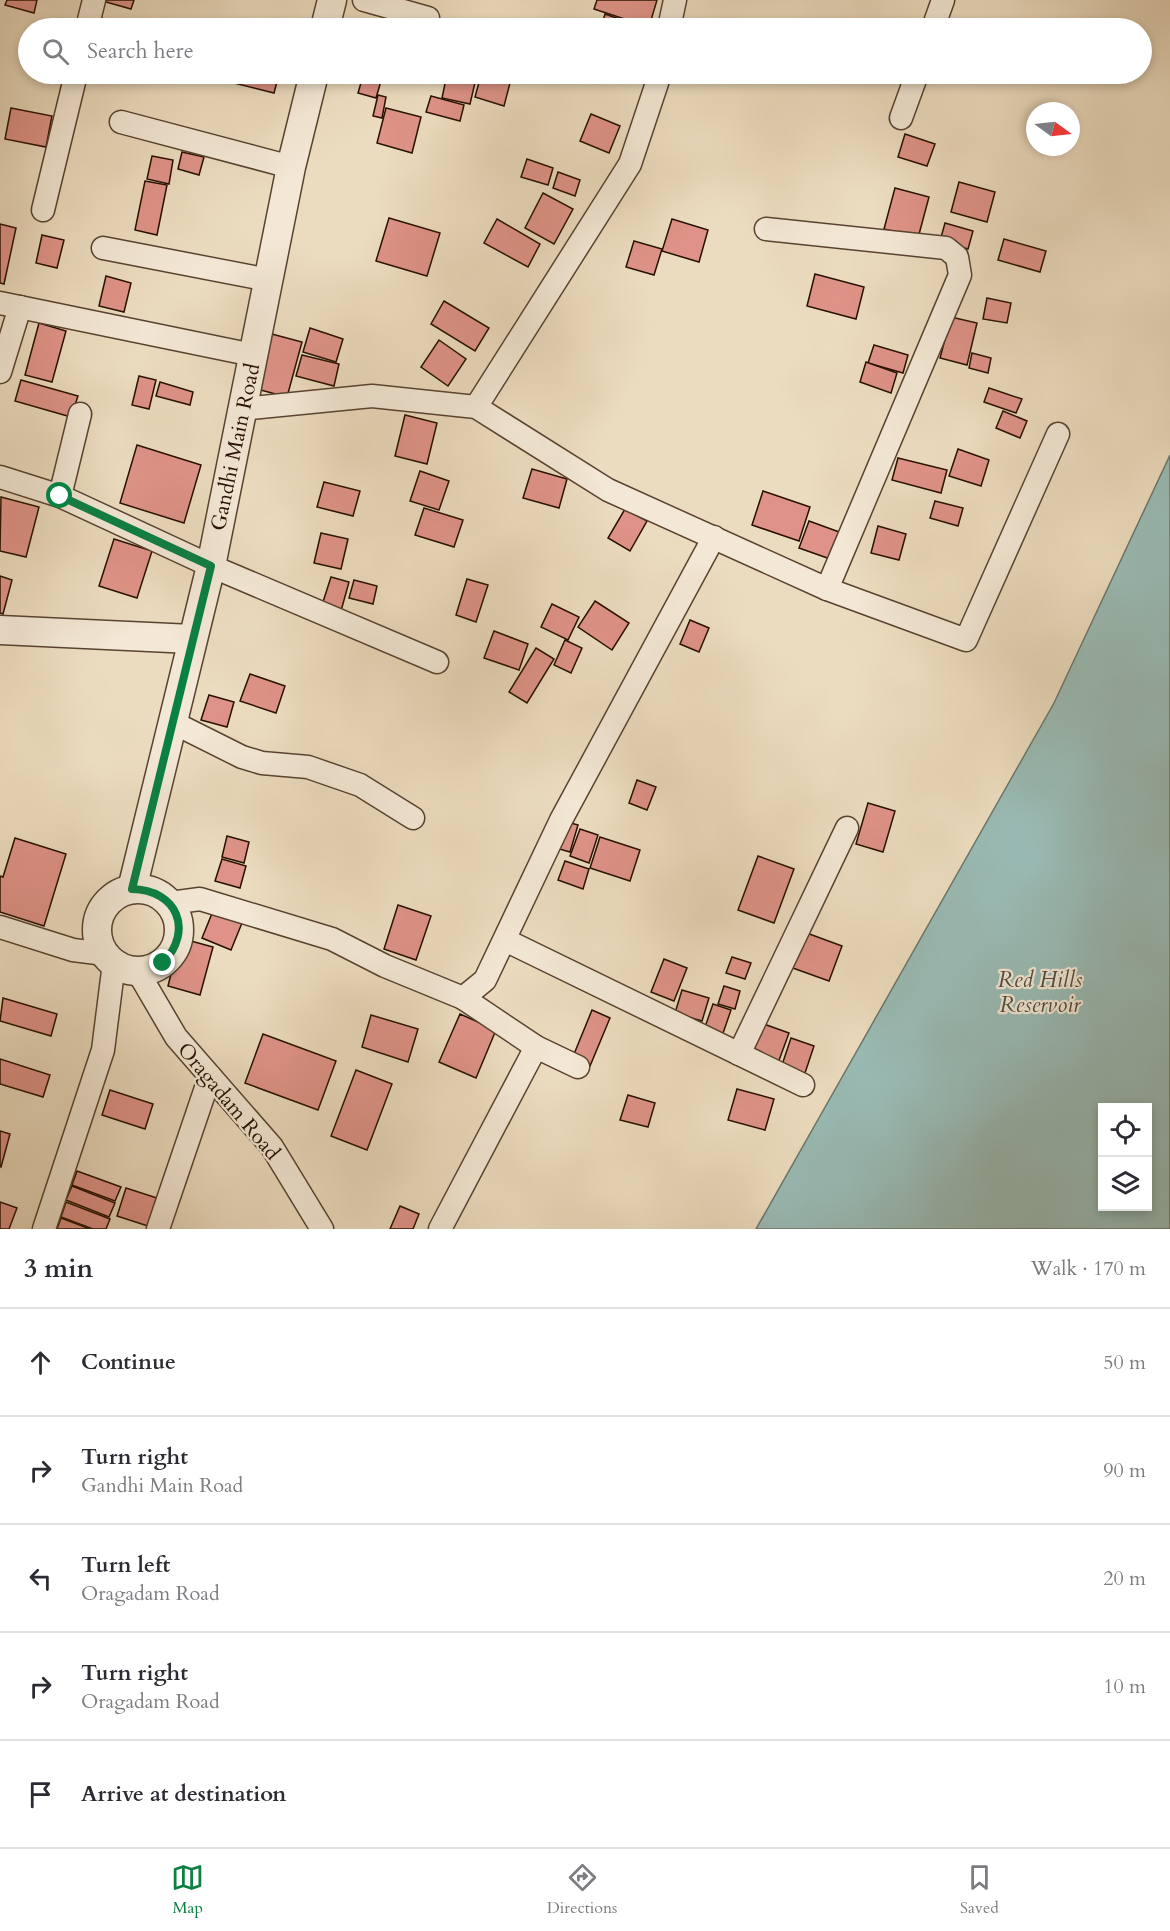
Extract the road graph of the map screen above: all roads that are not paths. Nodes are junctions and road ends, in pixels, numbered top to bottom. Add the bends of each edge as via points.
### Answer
1 (94, 0) edge
2 (332, 0) edge
3 (364, 0) edge
4 (675, 0) edge
5 (943, 0) edge
6 (90, 18) edge
7 (328, 18) edge
8 (428, 18) dead end
9 (671, 18) edge
10 (937, 18) edge
11 (74, 84) edge
12 (312, 84) edge
13 (657, 84) edge
14 (913, 84) edge
15 (901, 118) dead end
16 (121, 122) dead end
17 (291, 167) junction
18 (43, 210) dead end
19 (766, 229) dead end
20 (103, 248) dead end
21 (269, 280) junction
22 (10, 305) edge
23 (253, 355) junction
24 (0, 372) edge
25 (476, 407) junction
26 (242, 409) junction
27 (80, 414) dead end
28 (1058, 434) dead end
29 (0, 477) edge
30 (60, 496) junction
31 (714, 537) junction
32 (211, 566) junction
33 (827, 590) junction
34 (0, 630) edge
35 (192, 639) junction
36 (438, 662) dead end
37 (172, 722) junction
38 (413, 818) dead end
39 (847, 828) dead end
40 (132, 889) junction
41 (170, 903) junction
42 (0, 927) edge
43 (505, 940) junction
44 (119, 963) junction
45 (463, 998) junction
46 (537, 1047) junction
47 (739, 1054) junction
48 (578, 1067) dead end
49 (210, 1076) junction
50 (803, 1084) dead end
51 (318, 1226) edge
52 (44, 1229) edge
53 (158, 1229) edge
54 (440, 1229) edge

1 - 6 street
2 - 7 street
3 - 8 street
4 - 9 street
5 - 10 street
11 - 18 street
12 - 17 street, Gandhi Main Road
13 - 25 street via 630,164
14 - 15 street
16 - 17 street
17 - 21 street, Gandhi Main Road
19 - 33 street via 946,248 957,256 960,275
20 - 21 street
21 - 23 street, Gandhi Main Road
22 - 23 street
22 - 24 street
23 - 26 street, Gandhi Main Road
25 - 26 street via 372,396
25 - 31 street via 608,490
26 - 32 street, Gandhi Main Road
27 - 30 street
28 - 33 street via 966,640
29 - 30 street
30 - 32 street
31 - 33 street
31 - 43 street via 566,810
32 - 35 street, Gandhi Main Road
32 - 36 street
34 - 35 street
35 - 37 street, Gandhi Main Road
37 - 38 street via 242,757 308,767 360,785
37 - 40 street, Gandhi Main Road
39 - 47 street
40 - 41 street via 159,894
40 - 44 street, Oragadam Road via 108,903 98,928 99,942
41 - 44 street via 177,915 178,941 172,953 163,963
41 - 45 street via 200,899 332,939
42 - 44 street
43 - 45 street via 485,980
43 - 47 street
44 - 49 street, Oragadam Road
44 - 52 street via 103,1050
45 - 46 street
46 - 48 street
46 - 54 street
47 - 50 street
49 - 51 street, Oragadam Road via 272,1147
49 - 53 street

